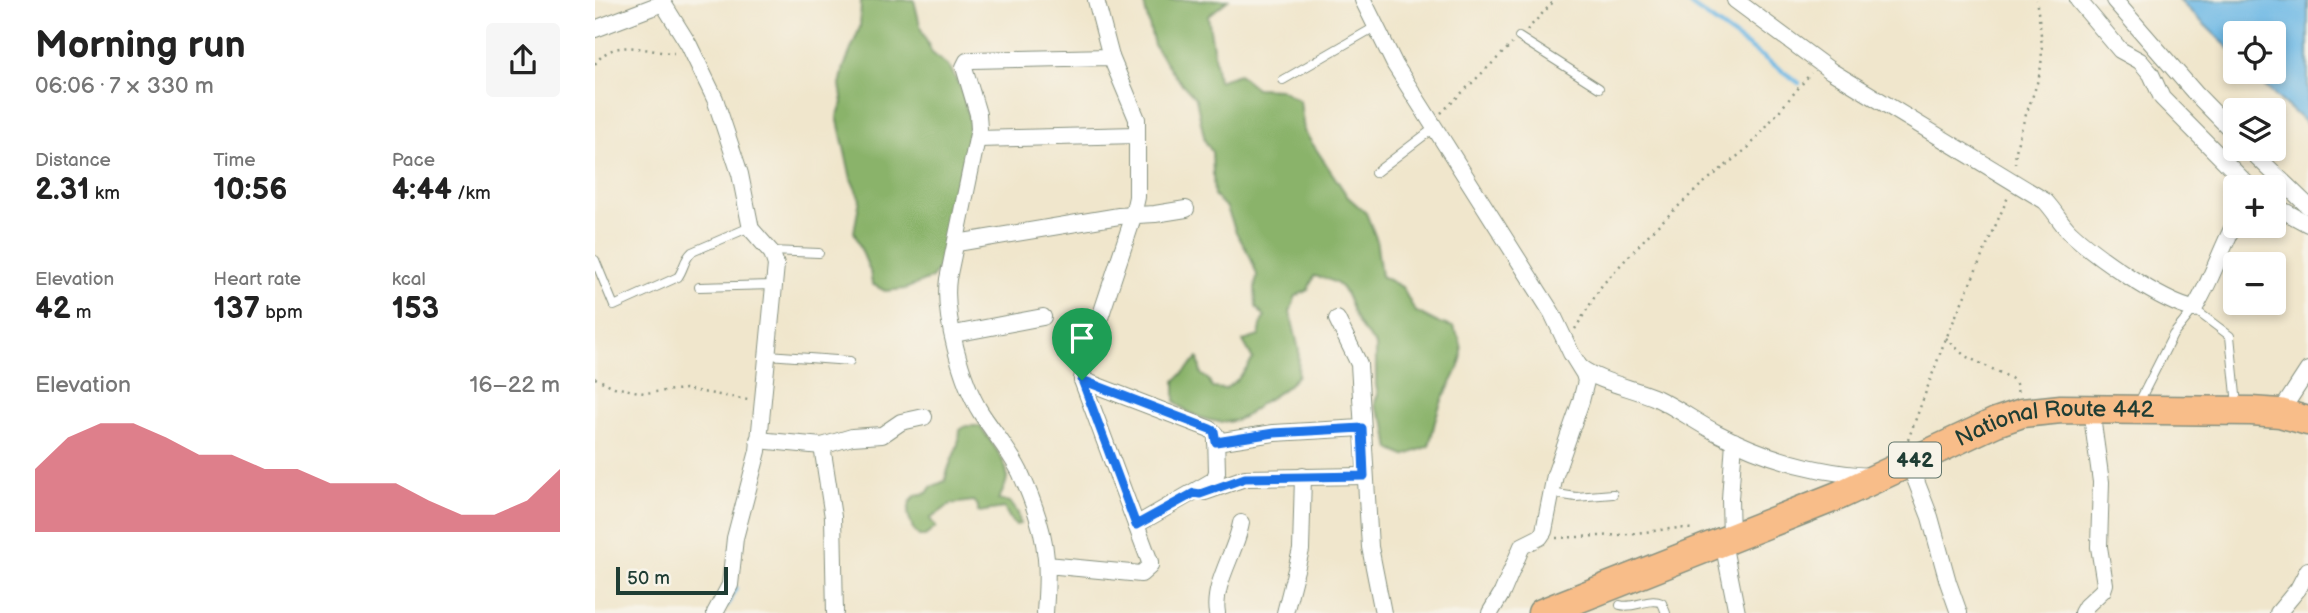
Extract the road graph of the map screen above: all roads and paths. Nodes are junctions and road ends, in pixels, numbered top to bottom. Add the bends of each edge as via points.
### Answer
1 (1096, 0) edge
2 (1363, 0) edge
3 (1555, 0) edge
4 (1735, 0) edge
5 (2036, 0) edge
6 (2078, 0) edge
7 (2114, 0) edge
8 (662, 2) edge
9 (1375, 27) junction
10 (595, 29) edge
11 (1519, 37) junction
12 (691, 48) junction
13 (1111, 57) junction
14 (1820, 63) junction
15 (595, 64) edge
16 (1283, 80) dead end
17 (1599, 88) dead end
18 (2223, 122) edge
19 (1433, 125) junction
20 (1137, 135) junction
21 (978, 139) junction
22 (2261, 161) edge
23 (1375, 173) dead end
24 (2238, 175) edge
25 (2013, 183) junction
26 (2308, 206) edge
27 (1186, 209) dead end
28 (2286, 212) edge
29 (1133, 215) junction
30 (2308, 224) edge
31 (750, 228) junction
32 (2228, 238) edge
33 (957, 243) junction
34 (771, 251) junction
35 (819, 253) dead end
36 (595, 260) edge
37 (774, 285) junction
38 (699, 287) dead end
39 (2194, 309) junction
40 (1043, 317) dead end
41 (1337, 319) dead end
42 (954, 334) junction
43 (1564, 336) junction
44 (1946, 338) junction
45 (768, 355) junction
46 (850, 361) dead end
47 (1581, 368) junction
48 (2308, 370) edge
49 (595, 378) edge
50 (1082, 380) junction
51 (761, 402) junction
52 (2091, 410) junction
53 (2136, 410) junction
54 (2238, 411) junction
55 (2022, 413) junction
56 (2280, 413) junction
57 (924, 417) dead end
58 (2308, 421) edge
59 (1362, 428) junction
60 (758, 440) junction
61 (1734, 441) junction
62 (1216, 442) junction
63 (822, 446) junction
64 (1909, 463) junction
65 (1303, 476) junction
66 (1364, 476) junction
67 (1881, 477) junction
68 (1194, 493) junction
69 (1551, 493) junction
70 (1613, 494) dead end
71 (1241, 523) dead end
72 (1136, 525) junction
73 (1695, 529) dead end
74 (1538, 539) junction
75 (1727, 540) junction
76 (1047, 565) junction
77 (2308, 570) edge
78 (1617, 601) edge
79 (715, 613) edge
80 (835, 613) edge
81 (1045, 613) edge
82 (1217, 613) edge
83 (1286, 613) edge
84 (1383, 613) edge
85 (1490, 613) edge
86 (1542, 613) edge
87 (1666, 613) edge
88 (1737, 613) edge
89 (1959, 613) edge
90 (2082, 613) edge
91 (2278, 613) edge

1 - 13 street
2 - 9 street
3 - 11 path
4 - 14 street
5 - 25 path via 2040,70 2019,130
6 - 24 street via 2120,50 2140,61 2162,98
7 - 18 street
8 - 10 street
8 - 12 street
9 - 16 lane
9 - 19 street
11 - 17 lane
11 - 19 path
12 - 15 path via 670,53 624,48 604,54
12 - 31 street via 740,174
13 - 20 street via 1134,109
13 - 21 street via 967,61 964,71 978,114
14 - 25 street
14 - 43 path via 1749,147 1644,239
19 - 23 lane
19 - 43 street
20 - 21 street
20 - 29 street
21 - 33 street
22 - 26 street
25 - 39 street via 2045,201 2071,233 2118,268 2175,303
25 - 44 path
27 - 29 street
28 - 30 street
29 - 33 street
29 - 50 street
31 - 34 street
31 - 36 lane via 692,252 678,277 614,306
32 - 39 street
33 - 42 street via 947,292
34 - 35 lane
34 - 37 street via 776,265
37 - 38 lane
37 - 45 street
39 - 53 lane via 2173,335
39 - 54 lane via 2230,336
40 - 42 street
41 - 59 street via 1359,364
42 - 76 street via 971,395 1024,483
43 - 47 street
44 - 55 path via 1965,356 2014,381
44 - 64 path via 1909,435
45 - 46 lane
45 - 51 street
47 - 61 street via 1654,397
47 - 69 street via 1586,381
48 - 56 street
49 - 51 path via 644,393 685,389
50 - 62 street via 1210,429
50 - 72 street
51 - 60 street
52 - 53 highway, National Route 442 / 442
52 - 55 highway, National Route 442 / 442
52 - 90 street via 2101,482 2099,547 2105,584
53 - 54 highway, National Route 442 / 442
54 - 56 highway, National Route 442 / 442
55 - 64 highway, National Route 442 / 442
56 - 58 highway, National Route 442 / 442
57 - 63 street via 901,422 882,435
59 - 62 street
59 - 66 street
60 - 63 street
60 - 79 street via 735,538 730,585
61 - 67 street via 1795,465
61 - 75 street
62 - 68 street via 1216,476
63 - 80 street via 833,510
64 - 67 highway, National Route 442 / 442
64 - 89 street
65 - 66 street
65 - 68 street via 1245,478
65 - 83 street via 1301,550
66 - 84 street via 1370,547
67 - 75 highway, National Route 442 / 442
68 - 72 street
69 - 70 lane via 1576,497
69 - 74 street via 1545,528
71 - 82 street via 1216,598
72 - 76 street via 1150,562 1141,574
73 - 74 path
74 - 85 street via 1522,546
75 - 78 highway, National Route 442 / 442
75 - 88 street
76 - 81 street
77 - 91 street
78 - 86 highway, National Route 442 / 442
78 - 87 lane via 1627,607 1656,601

